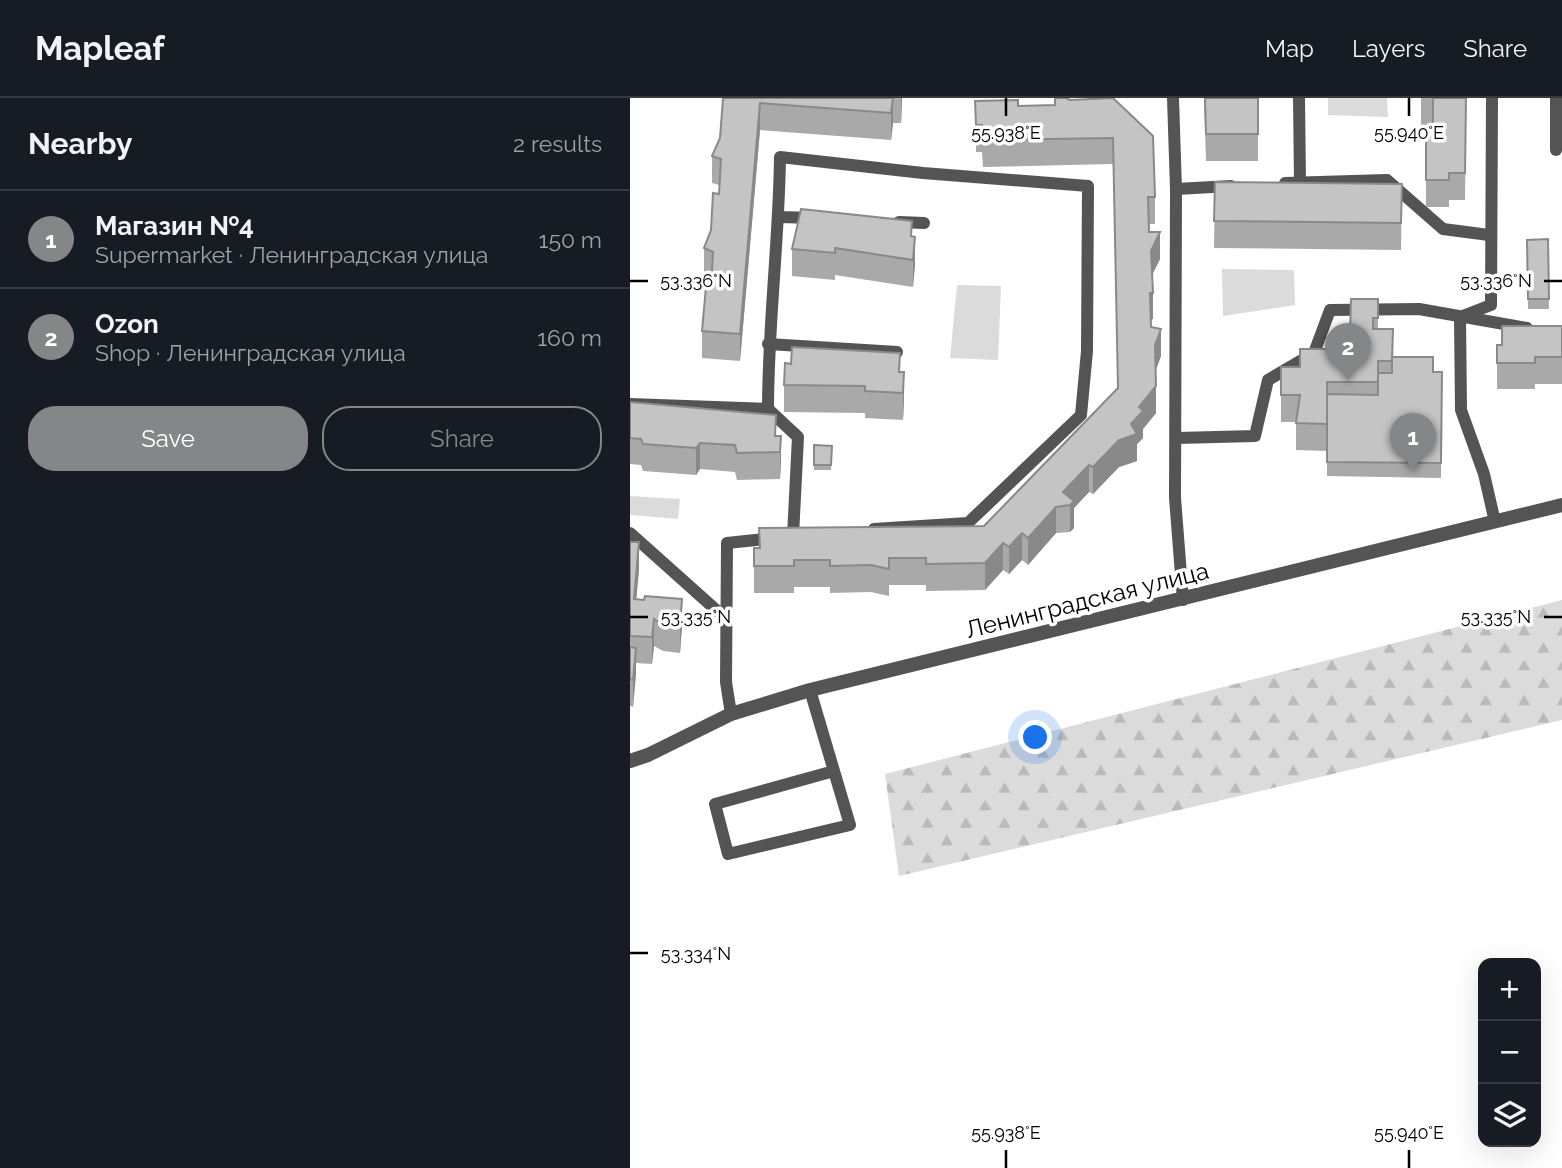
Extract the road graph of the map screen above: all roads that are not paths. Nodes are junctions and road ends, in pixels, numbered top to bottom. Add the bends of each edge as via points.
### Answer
1 (1299, 98) edge
2 (1492, 98) edge
3 (1556, 98) edge
4 (1171, 99) edge
5 (1556, 150) dead end
6 (1300, 183) junction
7 (1273, 184) edge
8 (1245, 185) edge
9 (1175, 188) junction
10 (779, 217) junction
11 (832, 219) edge
12 (884, 221) edge
13 (924, 223) dead end
14 (1489, 235) junction
15 (1460, 317) junction
16 (1540, 330) edge
17 (768, 344) junction
18 (897, 352) edge
19 (630, 404) edge
20 (768, 409) junction
21 (1177, 439) junction
22 (1562, 505) edge
23 (1495, 522) junction
24 (856, 530) edge
25 (630, 533) edge
26 (1183, 600) junction
27 (724, 617) junction
28 (810, 690) junction
29 (731, 714) junction
30 (630, 761) edge
31 (834, 771) junction

1 - 6 lane
2 - 14 lane
3 - 5 lane
4 - 9 lane
6 - 7 lane
6 - 14 lane via 1387,180 1443,229
8 - 9 lane
9 - 21 lane
10 - 11 lane
10 - 17 lane
10 - 24 lane via 779,157 1088,186 1087,351 1081,415 968,523
12 - 13 lane
14 - 15 lane via 1492,305
15 - 16 lane
15 - 21 lane via 1419,309 1330,310 1314,353 1268,380 1255,436
15 - 23 lane via 1461,410
17 - 18 lane
17 - 20 lane
19 - 20 lane
20 - 27 lane via 798,437 800,535 727,543
21 - 26 lane via 1175,498
22 - 23 street, Ленинградская улица
23 - 26 street, Ленинградская улица
25 - 27 lane
26 - 28 street, Ленинградская улица
27 - 29 lane
28 - 29 street, Ленинградская улица
28 - 31 lane
29 - 30 street, Ленинградская улица
31 - 31 lane via 850,825 728,853 715,804

